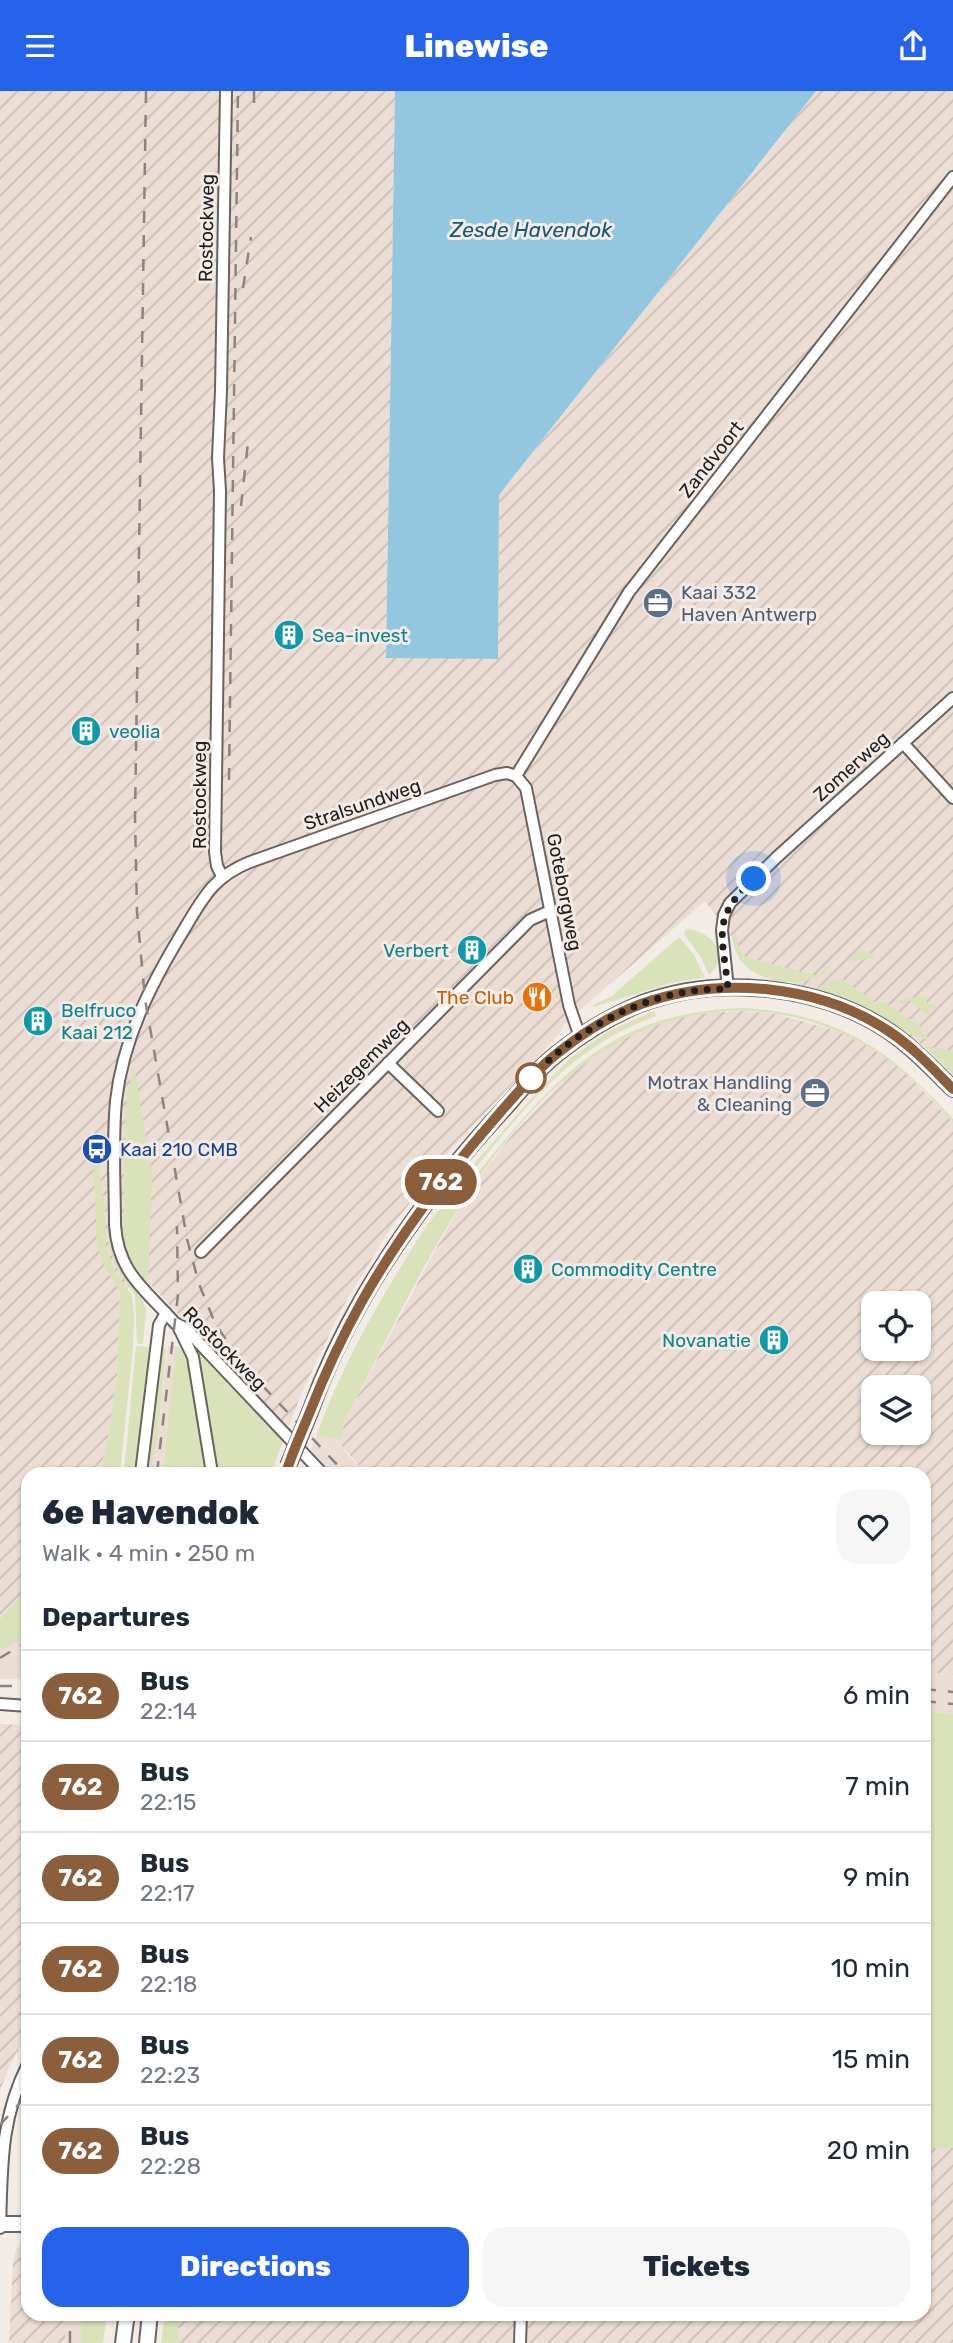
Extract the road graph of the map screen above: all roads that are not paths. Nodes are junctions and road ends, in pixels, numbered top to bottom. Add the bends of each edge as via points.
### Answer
1 (226, 91) edge
2 (953, 177) edge
3 (953, 698) edge
4 (904, 743) junction
5 (516, 776) junction
6 (953, 797) edge
7 (222, 876) junction
8 (550, 911) junction
9 (728, 989) junction
10 (580, 1037) junction
11 (388, 1063) junction
12 (953, 1089) edge
13 (438, 1111) dead end
14 (201, 1252) dead end
15 (166, 1313) junction
16 (177, 1326) junction
17 (142, 1467) edge
18 (211, 1467) edge
19 (288, 1467) edge
20 (316, 1467) edge
21 (0, 1704) edge
22 (21, 1706) edge
23 (21, 2080) edge
24 (21, 2224) edge
25 (0, 2225) edge
26 (126, 2321) edge
27 (521, 2321) edge
28 (123, 2343) edge
29 (520, 2343) edge

1 - 7 street, Rostockweg via 215,852
2 - 5 street, Zandvoort via 629,592
3 - 4 street, Zomerweg
4 - 6 street
4 - 9 street, Zomerweg via 730,903 722,930
5 - 7 street, Stralsundweg via 507,772 495,775
5 - 8 street, Goteborgweg via 526,788
7 - 15 street, Rostockweg via 202,899 147,994 130,1039 116,1102 118,1251 130,1274
8 - 10 street, Goteborgweg
8 - 11 street, Heizegemweg via 530,920
9 - 10 main road via 689,991 653,1000
9 - 12 main road via 779,990 850,1010 890,1032
10 - 19 main road, bridge via 533,1076 462,1155 388,1255 356,1309
11 - 13 street
11 - 14 street, Heizegemweg
15 - 16 street, Rostockweg
15 - 17 street via 159,1325
16 - 18 street via 193,1357
16 - 20 street, Rostockweg via 184,1328
21 - 22 street
23 - 25 street via 3,2138
24 - 25 main road
26 - 28 main road
27 - 29 street

